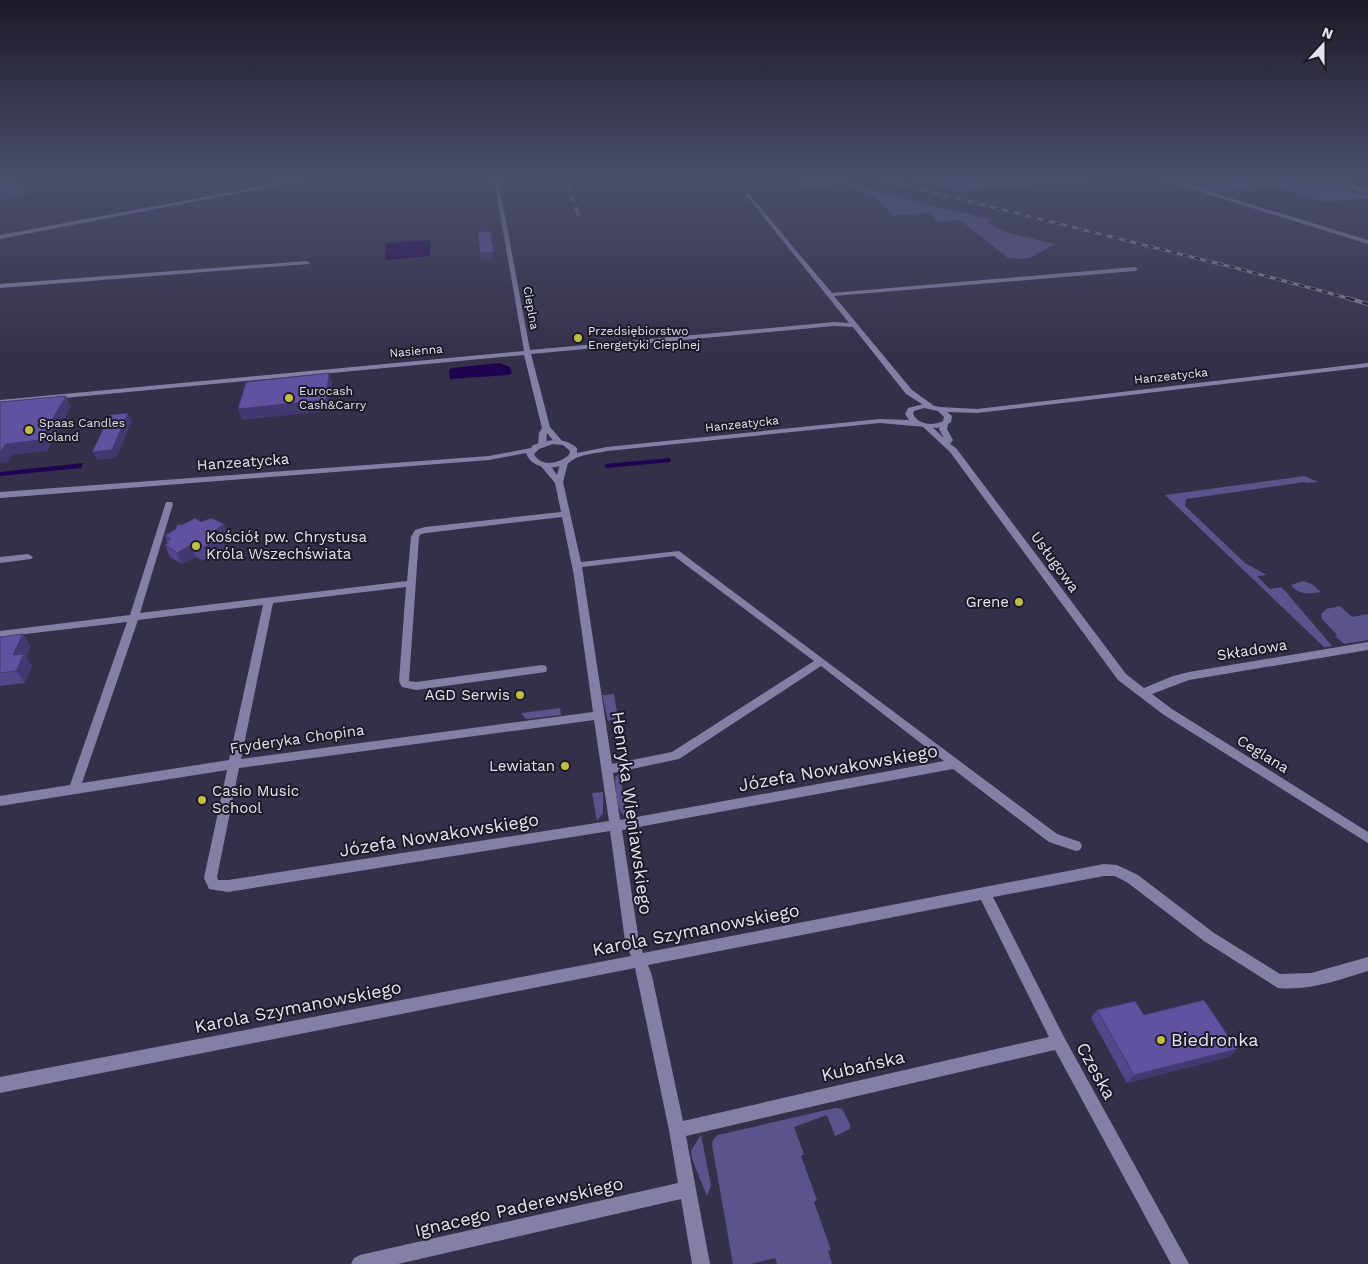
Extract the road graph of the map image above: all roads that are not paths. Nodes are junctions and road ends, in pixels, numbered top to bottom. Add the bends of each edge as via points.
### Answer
1 (506, 238) edge
2 (784, 238) edge
3 (1355, 238) edge
4 (1368, 242) edge
5 (307, 263) dead end
6 (1135, 269) dead end
7 (0, 286) edge
8 (830, 295) junction
9 (844, 312) junction
10 (834, 324) junction
11 (854, 325) junction
12 (864, 337) junction
13 (527, 352) junction
14 (1368, 365) edge
15 (908, 392) junction
16 (0, 402) edge
17 (930, 407) junction
18 (940, 409) junction
19 (911, 411) junction
20 (977, 411) junction
21 (880, 421) junction
22 (946, 422) junction
23 (916, 423) junction
24 (926, 426) junction
25 (546, 428) junction
26 (559, 442) junction
27 (948, 443) junction
28 (542, 444) junction
29 (572, 447) junction
30 (607, 449) junction
31 (532, 450) junction
32 (574, 456) junction
33 (489, 458) junction
34 (533, 460) junction
35 (564, 463) junction
36 (544, 465) junction
37 (559, 482) junction
38 (0, 495) edge
39 (169, 504) dead end
40 (566, 514) junction
41 (28, 556) dead end
42 (0, 560) edge
43 (577, 565) junction
44 (412, 583) junction
45 (269, 601) junction
46 (134, 617) junction
47 (0, 634) edge
48 (1368, 646) edge
49 (821, 661) junction
50 (542, 669) dead end
51 (1144, 693) junction
52 (599, 715) junction
53 (235, 764) junction
54 (955, 764) junction
55 (606, 770) junction
56 (74, 790) junction
57 (0, 800) edge
58 (614, 825) junction
59 (1368, 838) edge
60 (1076, 846) dead end
61 (984, 893) junction
62 (639, 960) junction
63 (1368, 964) edge
64 (1059, 1042) junction
65 (0, 1085) edge
66 (677, 1130) junction
67 (688, 1189) junction
68 (360, 1264) edge
69 (701, 1264) edge
70 (1180, 1264) edge

1 - 13 street, Cieplna
2 - 8 street
3 - 4 street
5 - 7 street
6 - 8 street
8 - 9 street
9 - 10 street
9 - 11 street
10 - 11 street
10 - 12 street
10 - 13 street, Nasienna
11 - 12 street
12 - 15 street
13 - 16 street, Nasienna
13 - 25 street
14 - 20 street, Hanzeatycka
15 - 17 street
15 - 19 street
17 - 18 street, Hanzeatycka
17 - 19 street, Hanzeatycka
18 - 20 street, Hanzeatycka
18 - 22 street via 947,414
19 - 21 street, Hanzeatycka
19 - 23 street via 910,419
20 - 22 street, Hanzeatycka
21 - 23 street, Hanzeatycka
21 - 30 street, Hanzeatycka
22 - 24 street, Hanzeatycka
22 - 27 street, Usługowa via 943,429
23 - 24 street, Hanzeatycka
24 - 27 street, Usługowa
25 - 26 street
25 - 28 street
26 - 28 street
26 - 29 street, Hanzeatycka
27 - 51 street, Usługowa via 1110,662 1122,677
28 - 31 street
29 - 30 street, Hanzeatycka
29 - 32 street
30 - 32 street, Hanzeatycka
31 - 33 street, Hanzeatycka
31 - 34 street
32 - 35 street
33 - 34 street, Hanzeatycka
33 - 38 street, Hanzeatycka
34 - 36 street
35 - 36 street
35 - 37 street, Henryka Wieniawskiego
36 - 37 street, Henryka Wieniawskiego via 550,468 553,478
37 - 40 street, Henryka Wieniawskiego
39 - 46 street
40 - 43 street, Henryka Wieniawskiego
40 - 44 street via 418,532
41 - 42 street
43 - 49 street via 676,553
43 - 52 street, Henryka Wieniawskiego
44 - 45 street
44 - 50 street via 406,684 416,686
45 - 46 street
45 - 53 street, Józefa Nowakowskiego
46 - 47 street
46 - 56 street
48 - 51 street, Składowa via 1188,676
49 - 54 street
49 - 55 street via 675,756
51 - 59 street, Ceglana via 1168,712
52 - 53 street, Fryderyka Chopina
52 - 55 street, Henryka Wieniawskiego
53 - 56 street, Fryderyka Chopina
53 - 58 street, Józefa Nowakowskiego via 210,878 214,885 228,886
54 - 58 street, Józefa Nowakowskiego
54 - 60 street via 1054,838
55 - 58 street, Henryka Wieniawskiego
56 - 57 street, Fryderyka Chopina
58 - 62 street, Henryka Wieniawskiego via 632,941
61 - 62 street, Karola Szymanowskiego
61 - 63 street, Karola Szymanowskiego via 1104,870 1117,871 1278,981 1289,983
61 - 64 street, Czeska
62 - 65 street, Karola Szymanowskiego
62 - 66 street, Henryka Wieniawskiego
64 - 66 street, Kubańska
64 - 70 street, Czeska
66 - 67 street, Henryka Wieniawskiego
67 - 68 street, Ignacego Paderewskiego
67 - 69 street, Henryka Wieniawskiego

